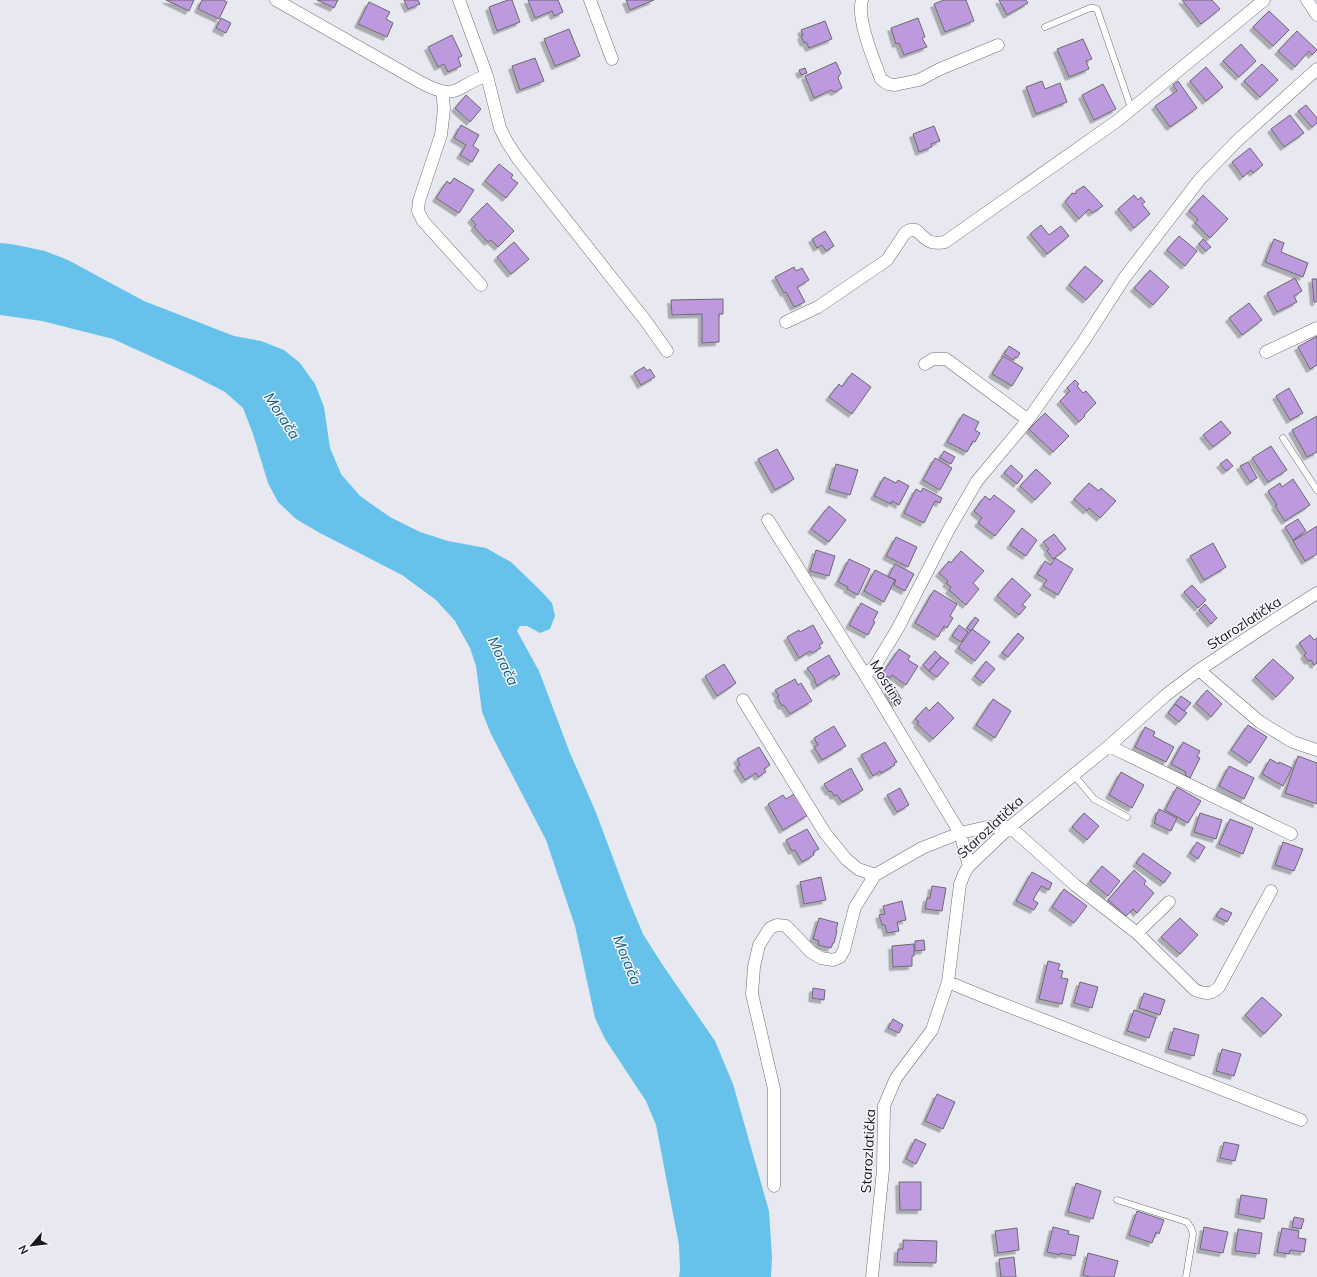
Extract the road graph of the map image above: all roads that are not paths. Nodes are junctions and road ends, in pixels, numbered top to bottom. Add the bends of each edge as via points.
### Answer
1 (276, 0) edge
2 (459, 0) edge
3 (590, 0) edge
4 (862, 0) edge
5 (1264, 0) edge
6 (1307, 0) edge
7 (296, 5) edge
8 (1317, 15) edge
9 (1045, 27) dead end
10 (998, 45) dead end
11 (612, 59) dead end
12 (1317, 69) edge
13 (487, 76) junction
14 (442, 91) junction
15 (1133, 107) junction
16 (481, 285) dead end
17 (786, 322) dead end
18 (1317, 328) edge
19 (667, 351) dead end
20 (1266, 352) dead end
21 (925, 364) dead end
22 (1028, 420) junction
23 (1283, 438) dead end
24 (1317, 490) edge
25 (768, 520) dead end
26 (1317, 593) edge
27 (1199, 670) junction
28 (865, 675) junction
29 (743, 700) dead end
30 (1109, 746) junction
31 (1317, 750) edge
32 (1073, 774) junction
33 (1127, 817) dead end
34 (1010, 827) junction
35 (960, 833) junction
36 (1292, 834) dead end
37 (969, 866) junction
38 (875, 875) junction
39 (1270, 891) dead end
40 (1168, 902) dead end
41 (1137, 933) junction
42 (948, 982) junction
43 (1302, 1120) dead end
44 (774, 1186) dead end
45 (1117, 1200) dead end
46 (872, 1277) edge
47 (1186, 1277) edge

1 - 7 street
2 - 13 street
3 - 11 street
4 - 10 street via 862,22 881,79 888,84 919,80
5 - 15 street
6 - 8 street
7 - 14 street via 420,82
9 - 15 lane via 1090,8 1097,10 1129,102
12 - 22 street via 1238,140 1200,179 1125,277
13 - 14 street via 457,90
13 - 19 street via 500,128 518,159
14 - 16 street via 444,109 441,135 418,211 423,221
15 - 17 street via 1117,121 945,242 928,242 916,230 910,230 905,233 886,260 818,307
18 - 20 street
21 - 22 street via 933,359 946,359
22 - 28 street via 977,481 898,628 875,666
23 - 24 lane
25 - 28 street, Mostine
26 - 27 street, Starozlatička
27 - 30 street, Starozlatička
27 - 31 street via 1260,722 1292,742
28 - 35 street, Mostine
29 - 38 street via 825,833 858,870
30 - 32 street, Starozlatička
30 - 36 street
32 - 33 lane via 1094,799
32 - 34 street, Starozlatička
34 - 35 street via 987,827
34 - 37 street, Starozlatička
34 - 41 street via 1075,886
35 - 37 street, Mostine
35 - 38 street via 922,848
37 - 42 street, Starozlatička via 960,884
38 - 44 street via 855,907 840,957 833,960 821,958 811,952 786,926 770,928 759,945 752,994 774,1089
39 - 41 street via 1214,992 1201,993 1195,990
40 - 41 street
42 - 43 street
42 - 46 street, Starozlatička via 932,1030 896,1078 884,1106 883,1170
45 - 47 lane via 1187,1222 1193,1234

